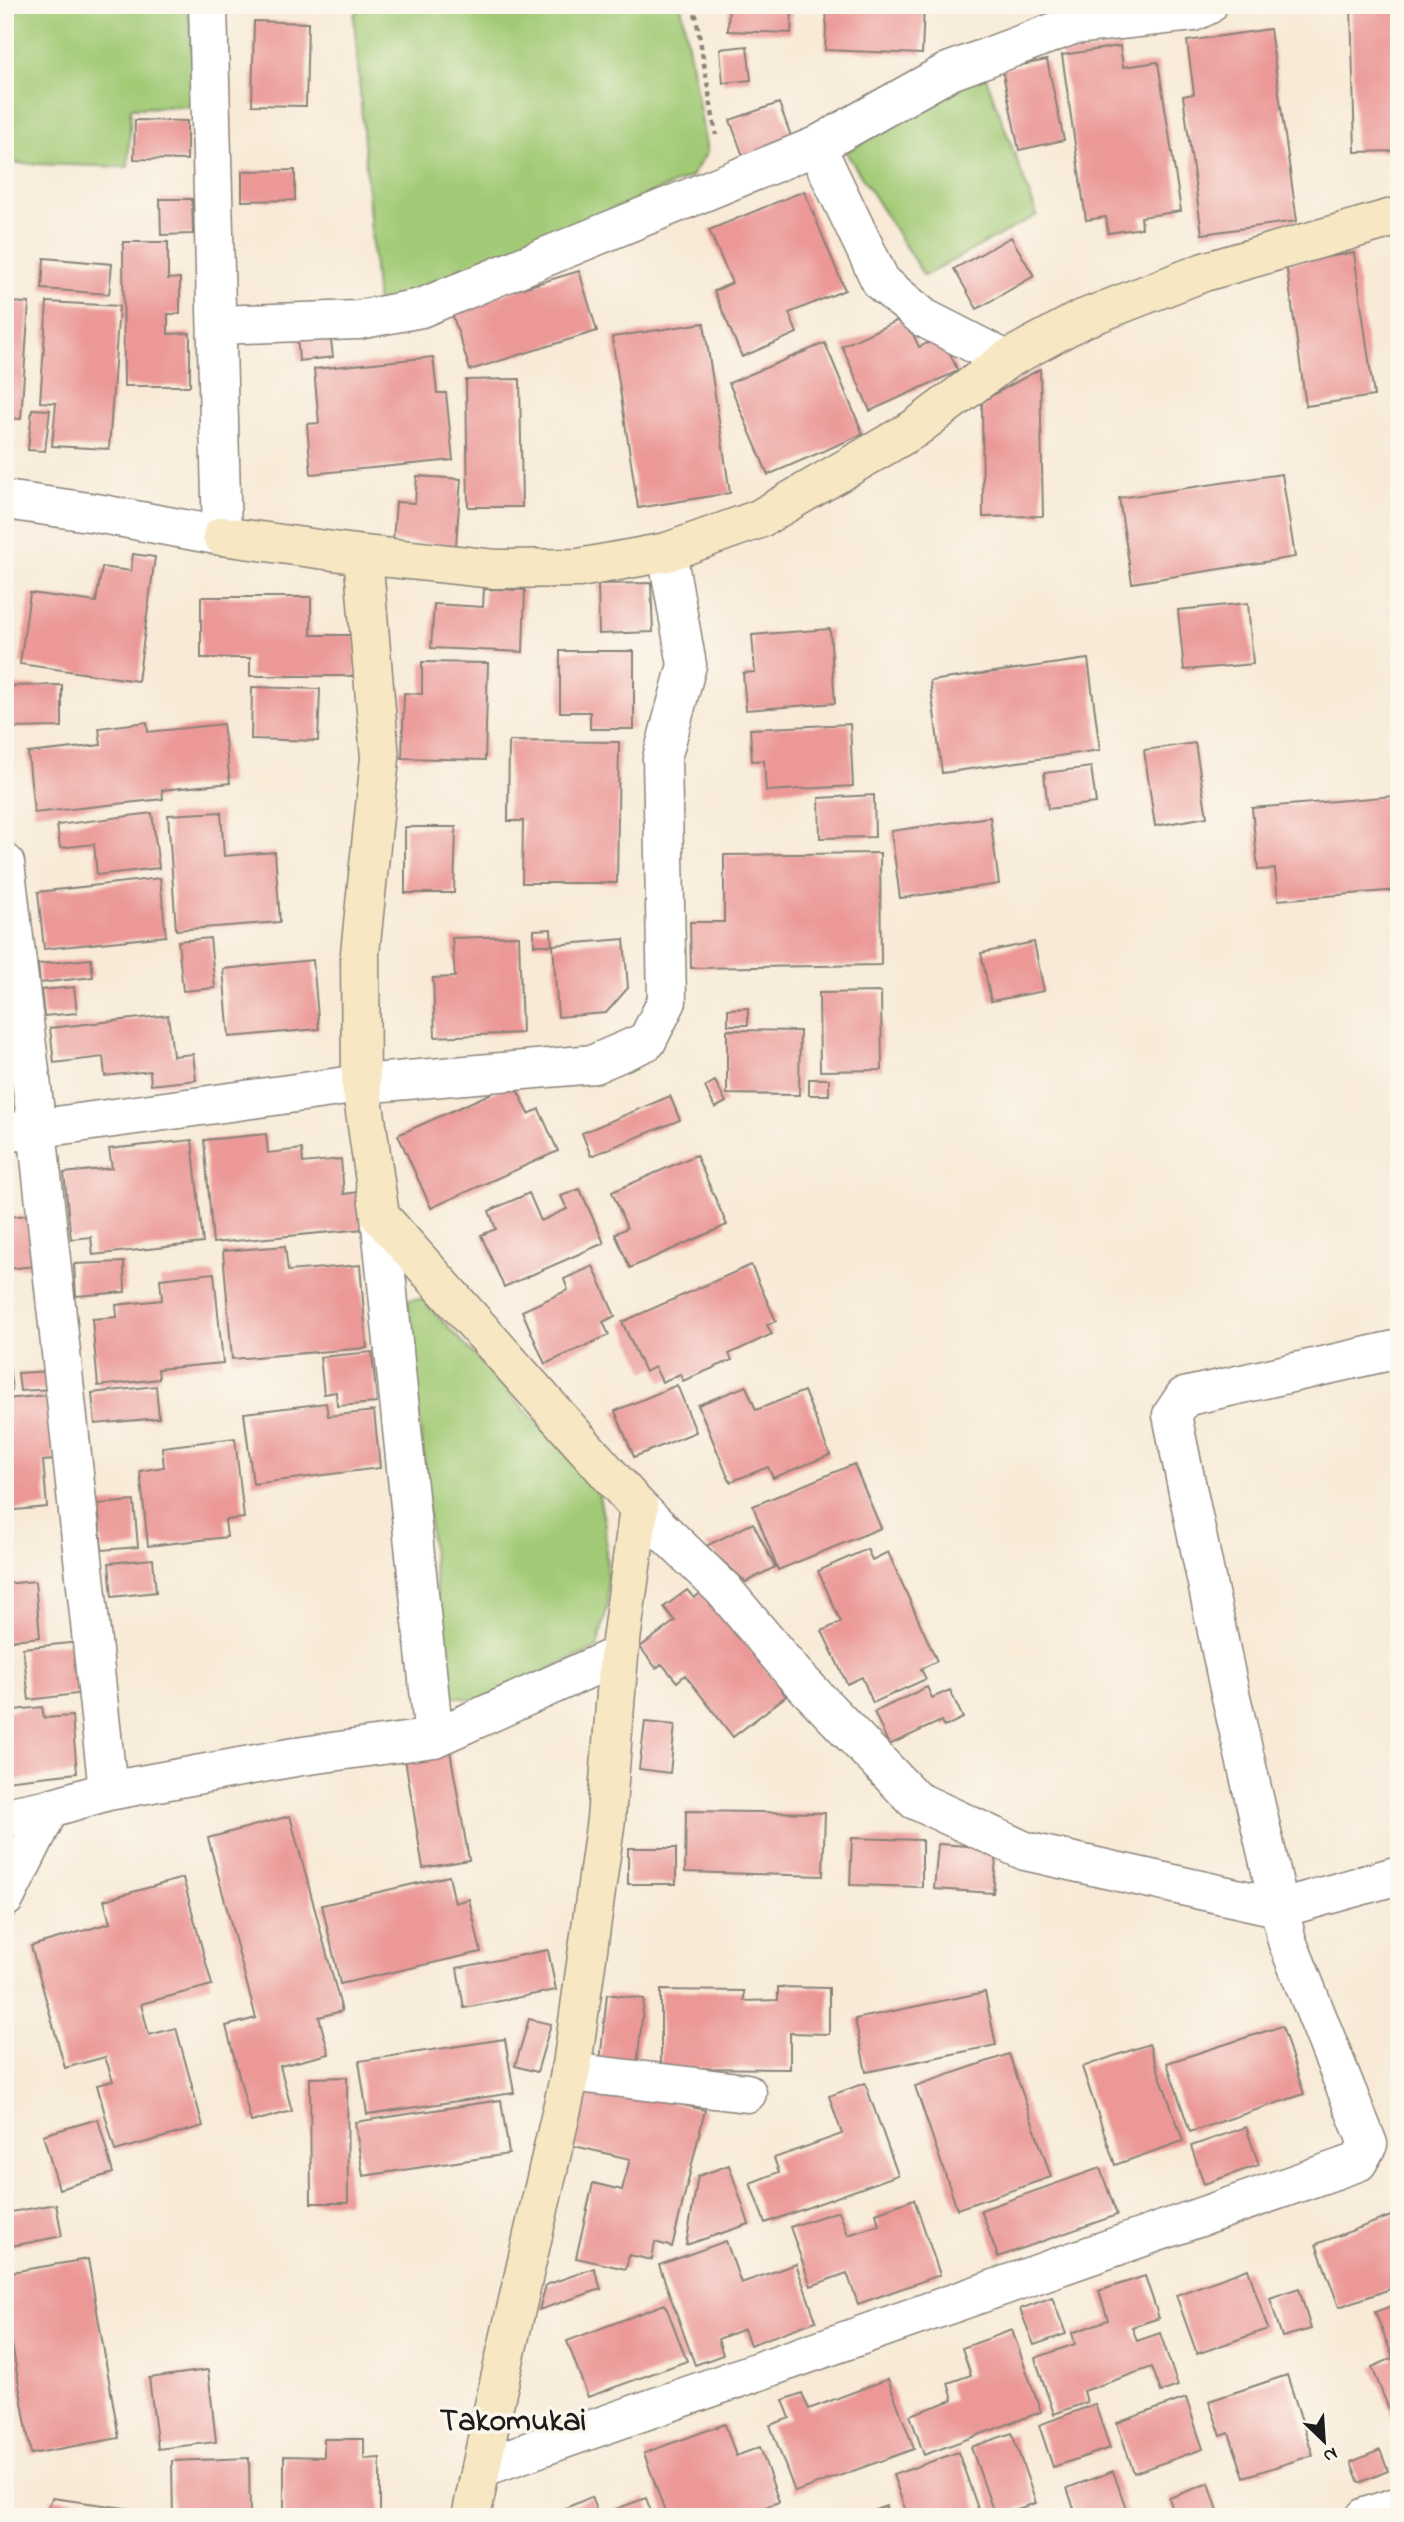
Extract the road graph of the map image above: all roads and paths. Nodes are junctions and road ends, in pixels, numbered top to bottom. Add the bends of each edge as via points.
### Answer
1 (208, 5) edge
2 (690, 5) edge
3 (1208, 5) edge
4 (816, 146) junction
5 (724, 184) junction
6 (1399, 216) edge
7 (217, 326) junction
8 (1006, 359) junction
9 (5, 500) edge
10 (222, 536) junction
11 (667, 552) junction
12 (363, 555) junction
13 (5, 863) edge
14 (361, 1084) junction
15 (21, 1131) edge
16 (380, 1216) junction
17 (1399, 1349) edge
18 (639, 1508) junction
19 (619, 1655) junction
20 (434, 1738) junction
21 (108, 1791) junction
22 (50, 1808) junction
23 (5, 1817) edge
24 (1399, 1875) edge
25 (5, 1898) edge
26 (1281, 1908) junction
27 (570, 2072) junction
28 (747, 2093) dead end
29 (481, 2468) junction
30 (1399, 2506) edge
31 (471, 2517) edge
32 (1365, 2517) edge

1 - 7 street
2 - 5 path via 696,16
3 - 4 street via 1193,12 1073,25 948,72
4 - 5 street
4 - 8 street via 881,282 924,318
5 - 7 street via 421,308 358,320
6 - 8 street via 1204,272 1080,320
7 - 10 street
8 - 11 street via 914,429 771,512
9 - 10 street
10 - 12 street
11 - 12 street via 579,568 495,569
11 - 14 street via 687,665 662,758 667,1001 647,1041 594,1064
12 - 14 street via 380,758 360,953
13 - 15 street
14 - 15 street
14 - 16 street
15 - 21 street
16 - 18 street
16 - 20 street
17 - 26 street via 1184,1397 1172,1415
18 - 19 street
18 - 26 street via 723,1589 794,1674 915,1800 1025,1850
19 - 20 street
19 - 27 street via 606,1819
20 - 21 street via 295,1757
21 - 22 street
22 - 23 street
22 - 25 street
24 - 26 street
26 - 29 street via 1287,1941 1368,2144 1358,2162
27 - 28 street
27 - 29 street
29 - 31 street
30 - 32 street

